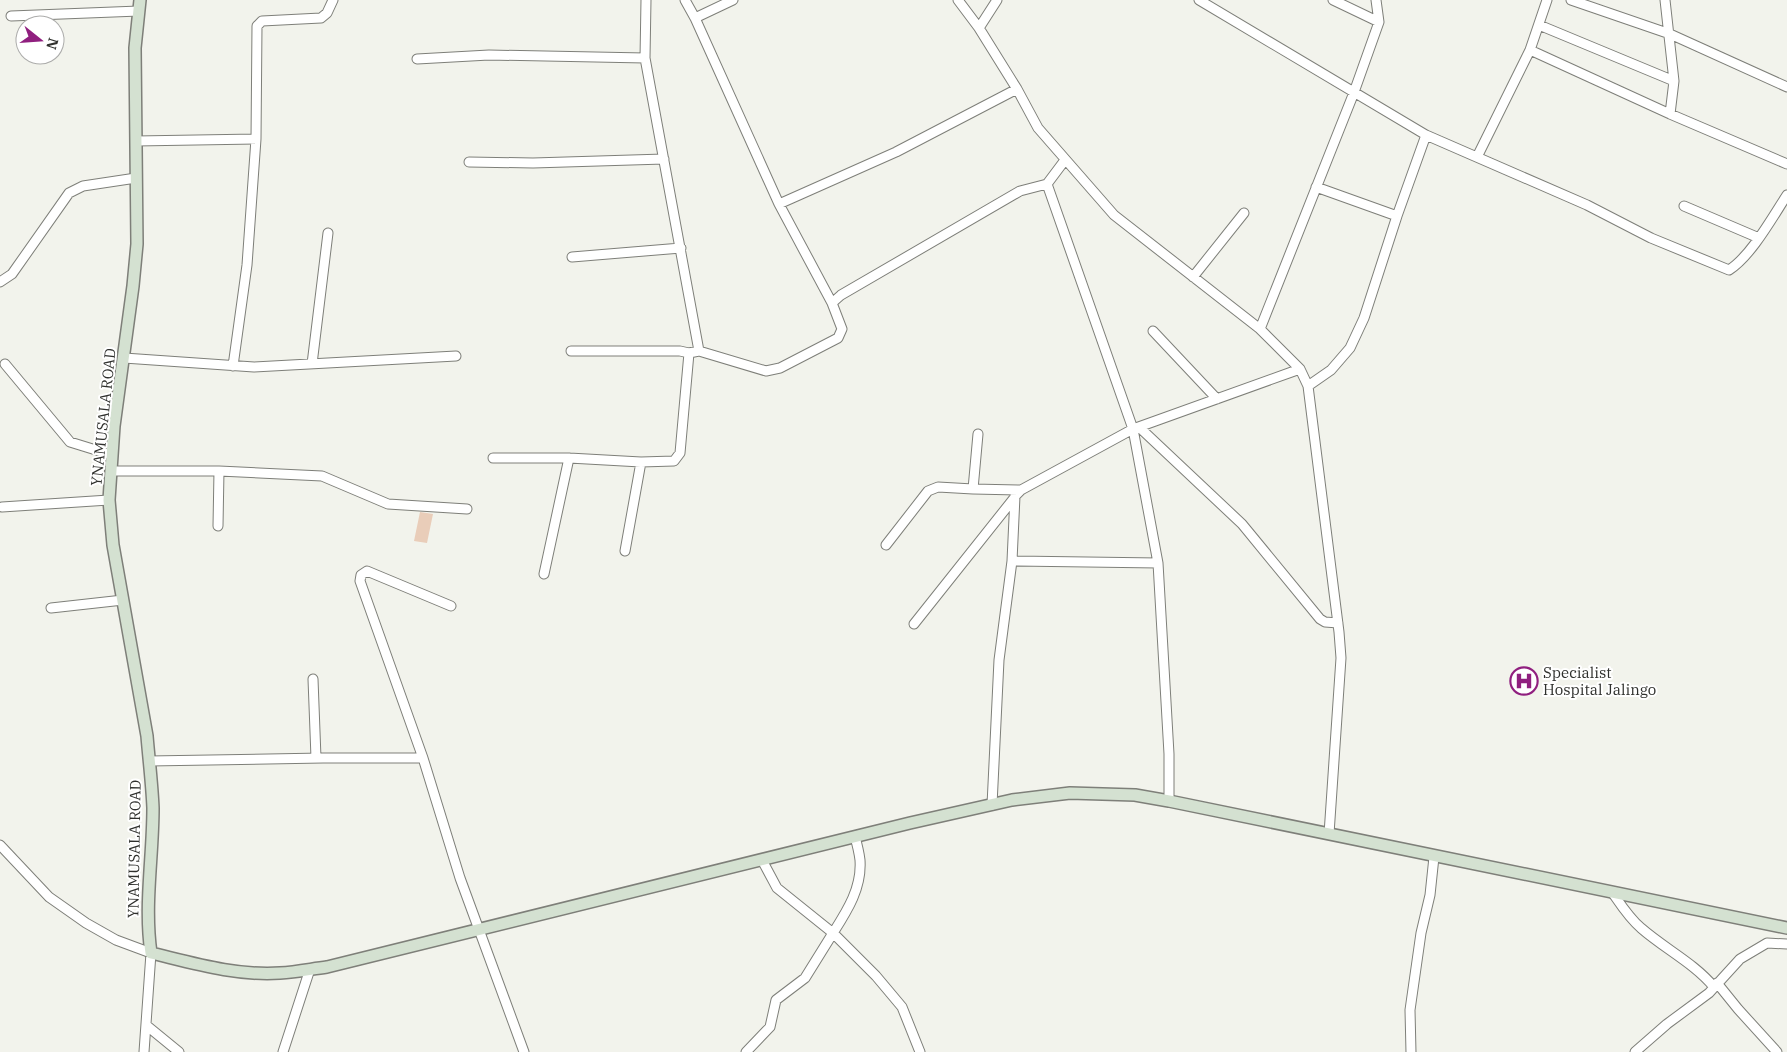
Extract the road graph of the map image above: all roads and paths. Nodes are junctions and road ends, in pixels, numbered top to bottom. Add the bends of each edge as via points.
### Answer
1 (333, 0) edge
2 (646, 0) edge
3 (685, 0) edge
4 (733, 0) edge
5 (958, 0) edge
6 (997, 0) edge
7 (1199, 0) edge
8 (1334, 0) edge
9 (1376, 0) edge
10 (1547, 0) edge
11 (1571, 0) edge
12 (1665, 0) edge
13 (139, 5) edge
14 (10, 16) dead end
15 (695, 18) junction
16 (1378, 22) junction
17 (1538, 25) junction
18 (979, 28) junction
19 (1670, 34) junction
20 (1530, 50) junction
21 (645, 58) junction
22 (417, 60) dead end
23 (1674, 81) junction
24 (1787, 87) edge
25 (1017, 89) junction
26 (1354, 92) junction
27 (1670, 114) junction
28 (1426, 135) junction
29 (256, 139) junction
30 (136, 141) junction
31 (1477, 157) junction
32 (664, 159) junction
33 (1065, 160) junction
34 (470, 162) dead end
35 (1787, 164) edge
36 (136, 178) junction
37 (1047, 184) junction
38 (1316, 187) junction
39 (1787, 195) edge
40 (778, 204) junction
41 (1684, 206) dead end
42 (1244, 213) dead end
43 (1397, 216) junction
44 (328, 233) dead end
45 (1759, 238) junction
46 (681, 248) junction
47 (572, 258) dead end
48 (1193, 277) junction
49 (0, 282) edge
50 (832, 303) junction
51 (1260, 329) junction
52 (1153, 331) dead end
53 (571, 351) dead end
54 (699, 351) junction
55 (689, 353) junction
56 (456, 356) dead end
57 (124, 358) junction
58 (5, 364) dead end
59 (312, 364) junction
60 (234, 366) junction
61 (1300, 369) junction
62 (1308, 386) junction
63 (1217, 399) junction
64 (1136, 428) junction
65 (978, 434) dead end
66 (112, 455) junction
67 (493, 458) dead end
68 (569, 458) junction
69 (641, 462) junction
70 (111, 471) junction
71 (220, 471) junction
72 (973, 490) junction
73 (1018, 493) junction
74 (109, 500) junction
75 (2, 508) dead end
76 (467, 510) dead end
77 (218, 526) dead end
78 (886, 546) dead end
79 (625, 551) dead end
80 (1012, 561) junction
81 (1158, 563) junction
82 (544, 574) dead end
83 (123, 600) junction
84 (451, 606) dead end
85 (51, 608) dead end
86 (1338, 623) junction
87 (914, 624) dead end
88 (313, 679) dead end
89 (316, 758) junction
90 (423, 758) junction
91 (149, 761) junction
92 (1169, 801) junction
93 (992, 805) junction
94 (1329, 834) junction
95 (855, 837) junction
96 (0, 845) edge
97 (1434, 857) junction
98 (762, 860) junction
99 (1612, 892) junction
100 (1787, 928) edge
101 (479, 930) junction
102 (833, 934) junction
103 (1787, 944) edge
104 (151, 953) junction
105 (310, 969) junction
106 (1716, 985) junction
107 (146, 1025) junction
108 (144, 1052) edge
109 (179, 1052) edge
110 (283, 1052) edge
111 (524, 1052) edge
112 (746, 1052) edge
113 (920, 1052) edge
114 (1411, 1052) edge
115 (1635, 1052) edge
116 (1777, 1052) edge

1 - 29 street via 327,14 321,18 262,21 257,26
2 - 21 street
3 - 15 street
4 - 15 street
5 - 18 street
6 - 18 street
7 - 26 street
8 - 16 street
9 - 16 street
10 - 17 street
11 - 19 street
12 - 19 street
13 - 14 street
13 - 30 main road, YNAMUSALA ROAD via 135,48
15 - 40 street
16 - 26 street
17 - 20 street
17 - 23 street
18 - 25 street
19 - 23 street
19 - 24 street
20 - 27 street
20 - 31 street
21 - 22 street via 489,54
21 - 32 street
23 - 27 street
25 - 33 street via 1038,128
25 - 40 street via 896,152
26 - 28 street
26 - 38 street
27 - 35 street
28 - 31 street
28 - 43 street
29 - 30 street
29 - 60 street via 247,266
30 - 36 main road, YNAMUSALA ROAD
31 - 45 street via 1728,270
32 - 34 street
32 - 46 street
33 - 37 street
33 - 48 street via 1114,215
36 - 49 street via 82,186 69,193 12,274
36 - 57 main road, YNAMUSALA ROAD via 137,244
37 - 50 street via 1020,191
37 - 64 street
38 - 43 street
38 - 51 street
39 - 45 street
40 - 50 street
41 - 45 street
42 - 48 street
43 - 62 street via 1364,318 1350,348 1331,370
44 - 59 street
46 - 47 street
46 - 54 street
48 - 51 street
50 - 54 street via 842,329 838,338 780,368 766,370
51 - 61 street
52 - 63 street
53 - 55 street
54 - 55 street
55 - 69 street via 680,453 674,461
56 - 59 street
57 - 60 street
57 - 66 main road, YNAMUSALA ROAD
58 - 66 street via 70,442
59 - 60 street
61 - 62 street
61 - 63 street
62 - 86 street
63 - 64 street
64 - 73 street
64 - 81 street
64 - 86 street via 1242,524 1320,619
65 - 72 street
66 - 70 main road, YNAMUSALA ROAD
67 - 68 street
68 - 69 street
68 - 82 street
69 - 79 street
70 - 71 street
70 - 74 main road, YNAMUSALA ROAD
71 - 76 street via 322,476 388,504
71 - 77 street
72 - 73 street
72 - 78 street via 938,487 928,491
73 - 80 street
73 - 87 street
74 - 75 street
74 - 83 main road, YNAMUSALA ROAD
80 - 81 street
80 - 93 street via 999,660
81 - 92 street
83 - 85 street
83 - 91 main road, YNAMUSALA ROAD
84 - 90 street via 366,571 360,581
86 - 94 street via 1341,658
88 - 89 street
89 - 90 street
89 - 91 street
90 - 101 street
91 - 104 main road, YNAMUSALA ROAD via 153,808 148,922
92 - 93 main road via 1135,795 1070,793
92 - 94 main road
93 - 95 main road
94 - 97 main road
95 - 98 main road
95 - 102 street via 860,861 856,892
96 - 104 street via 49,897 116,940
97 - 99 main road
97 - 114 street via 1410,1010
98 - 101 main road
98 - 102 street via 777,888
99 - 100 main road
99 - 106 street via 1642,929
101 - 105 main road
101 - 111 street
102 - 112 street via 806,978 776,1000 770,1027
102 - 113 street via 902,1007
103 - 106 street via 1768,943 1740,959
104 - 105 main road via 228,970 280,973
104 - 107 street
105 - 110 street
106 - 115 street
106 - 116 street
107 - 108 street
107 - 109 street

